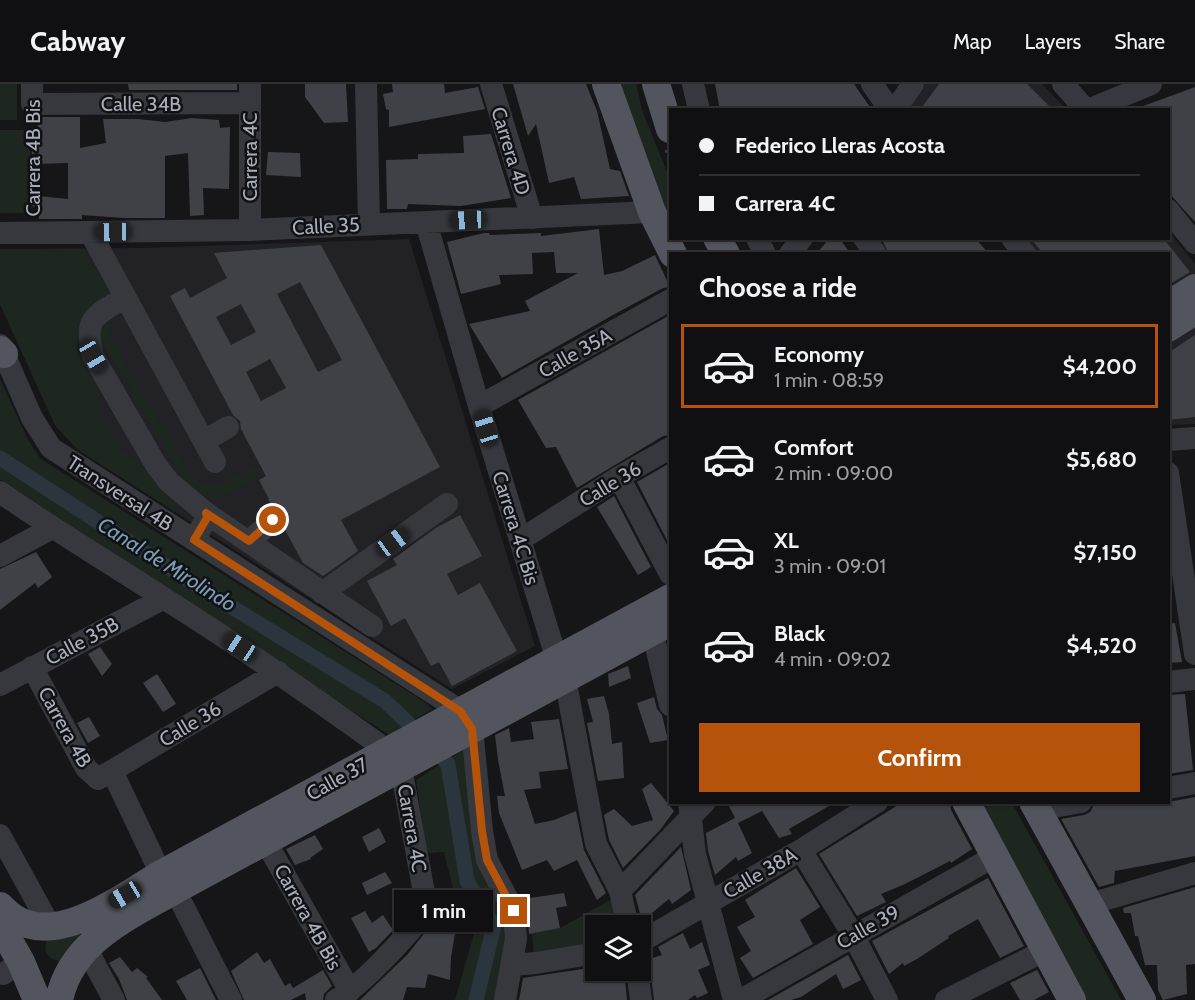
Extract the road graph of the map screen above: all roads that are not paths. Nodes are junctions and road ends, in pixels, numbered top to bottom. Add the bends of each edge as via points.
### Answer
1 (366, 84) edge
2 (491, 84) edge
3 (606, 84) edge
4 (656, 84) edge
5 (693, 84) edge
6 (872, 84) edge
7 (913, 84) edge
8 (1063, 84) edge
9 (1151, 84) edge
10 (32, 94) edge
11 (250, 94) edge
12 (699, 108) edge
13 (889, 108) edge
14 (897, 108) edge
15 (1085, 108) edge
16 (1092, 108) edge
17 (669, 126) edge
18 (652, 212) junction
19 (1170, 212) edge
20 (532, 218) junction
21 (426, 222) junction
22 (369, 224) junction
23 (250, 230) junction
24 (90, 232) junction
25 (0, 233) edge
26 (1014, 240) edge
27 (1195, 243) edge
28 (672, 252) edge
29 (1023, 252) edge
30 (1195, 288) edge
31 (126, 297) junction
32 (669, 301) edge
33 (1170, 303) edge
34 (1195, 311) edge
35 (1170, 327) edge
36 (1, 350) edge
37 (479, 406) junction
38 (228, 427) dead end
39 (1195, 438) edge
40 (1170, 440) edge
41 (204, 441) junction
42 (669, 449) edge
43 (215, 462) dead end
44 (619, 477) junction
45 (1170, 485) edge
46 (0, 492) edge
47 (447, 504) dead end
48 (206, 513) junction
49 (273, 520) dead end
50 (52, 528) junction
51 (194, 540) junction
52 (520, 540) junction
53 (249, 541) junction
54 (0, 556) edge
55 (1182, 558) edge
56 (669, 572) edge
57 (322, 593) junction
58 (164, 598) junction
59 (669, 599) edge
60 (372, 626) dead end
61 (661, 626) edge
62 (1195, 654) edge
63 (32, 667) junction
64 (561, 669) junction
65 (278, 672) junction
66 (1195, 679) edge
67 (1170, 682) edge
68 (0, 685) edge
69 (669, 696) edge
70 (458, 724) junction
71 (400, 757) junction
72 (108, 774) junction
73 (1195, 783) edge
74 (1170, 788) edge
75 (874, 804) edge
76 (967, 804) edge
77 (1058, 804) edge
78 (1035, 806) edge
79 (695, 808) edge
80 (0, 835) edge
81 (266, 842) junction
82 (801, 850) junction
83 (995, 856) junction
84 (1195, 873) edge
85 (168, 882) junction
86 (620, 891) junction
87 (707, 904) junction
88 (1090, 904) junction
89 (0, 906) edge
90 (625, 915) edge
91 (0, 925) edge
92 (50, 926) junction
93 (853, 935) junction
94 (651, 936) edge
95 (86, 948) junction
96 (1046, 950) junction
97 (585, 955) edge
98 (511, 964) junction
99 (638, 981) edge
100 (343, 996) edge
101 (37, 1000) edge
102 (59, 1000) edge
103 (114, 1000) edge
104 (231, 1000) edge
105 (505, 1000) edge
106 (641, 1000) edge
107 (734, 1000) edge
108 (741, 1000) edge
109 (887, 1000) edge
110 (946, 1000) edge
111 (1072, 1000) edge
112 (1142, 1000) edge

1 - 22 street
2 - 20 street, Carrera 4D
3 - 18 main road
4 - 17 main road
5 - 12 street
6 - 13 street
7 - 14 street
8 - 15 street
9 - 16 street
10 - 11 street, Calle 34B
11 - 23 street, Carrera 4C
18 - 20 street, Calle 35
18 - 28 main road
19 - 27 street
20 - 21 street, Calle 35
21 - 22 street, Calle 35
21 - 37 street, Carrera 4C Bis
22 - 23 street, Calle 35
23 - 24 street, Calle 35
24 - 25 street, Calle 35
24 - 31 street
26 - 29 street
30 - 33 main road
31 - 41 street
31 - 48 street via 89,325 93,356 156,465 169,482
32 - 37 street, Calle 35A
34 - 35 main road
36 - 51 street, Transversal 4B via 32,418 51,448
37 - 52 street, Carrera 4C Bis
38 - 41 street
39 - 40 street
41 - 43 street
42 - 44 street, Calle 36
44 - 52 street, Calle 36
44 - 56 street
45 - 55 street
46 - 50 street
47 - 57 street
48 - 51 street
48 - 53 street
49 - 53 street
50 - 54 street
50 - 58 street
51 - 70 street, Transversal 4B
52 - 64 street, Carrera 4C Bis
53 - 57 street
55 - 62 street
57 - 60 street
58 - 63 street, Calle 35B
58 - 65 street
59 - 64 main road, Calle 37
61 - 64 main road, Calle 37
61 - 69 street
63 - 68 street, Calle 35B
63 - 72 street, Carrera 4B via 86,768 98,779
64 - 70 main road, Calle 37
64 - 86 street, Carrera 4C Bis via 596,844
65 - 71 street
65 - 72 street, Calle 36
66 - 67 street
70 - 71 main road, Calle 37
70 - 98 street via 487,860 514,911 516,939
71 - 81 main road, Calle 37
71 - 85 main road, Calle 37
71 - 100 street, Carrera 4C via 427,909
72 - 85 street, Carrera 4B
73 - 74 street
75 - 82 street, Calle 38A
76 - 83 main road
77 - 78 street
78 - 88 main road
79 - 86 street
79 - 87 street via 695,854
80 - 92 street
81 - 85 main road, Calle 37
81 - 100 street, Carrera 4B Bis
82 - 87 street, Calle 38A
82 - 93 street
83 - 93 street, Calle 39
83 - 96 main road
84 - 88 street
85 - 92 main road, Calle 37 via 88,916
85 - 95 main road, Calle 37
85 - 104 street, Carrera 4B
86 - 90 street, Carrera 4C Bis
87 - 94 street, Calle 38A
87 - 107 street
88 - 112 main road
89 - 92 main road, Calle 37 via 15,919
91 - 101 main road via 12,968
93 - 108 street, Calle 39
93 - 109 street
95 - 102 main road, Calle 37 via 66,980
95 - 103 street
96 - 110 street
96 - 111 main road
97 - 98 street
98 - 105 street
99 - 106 street

